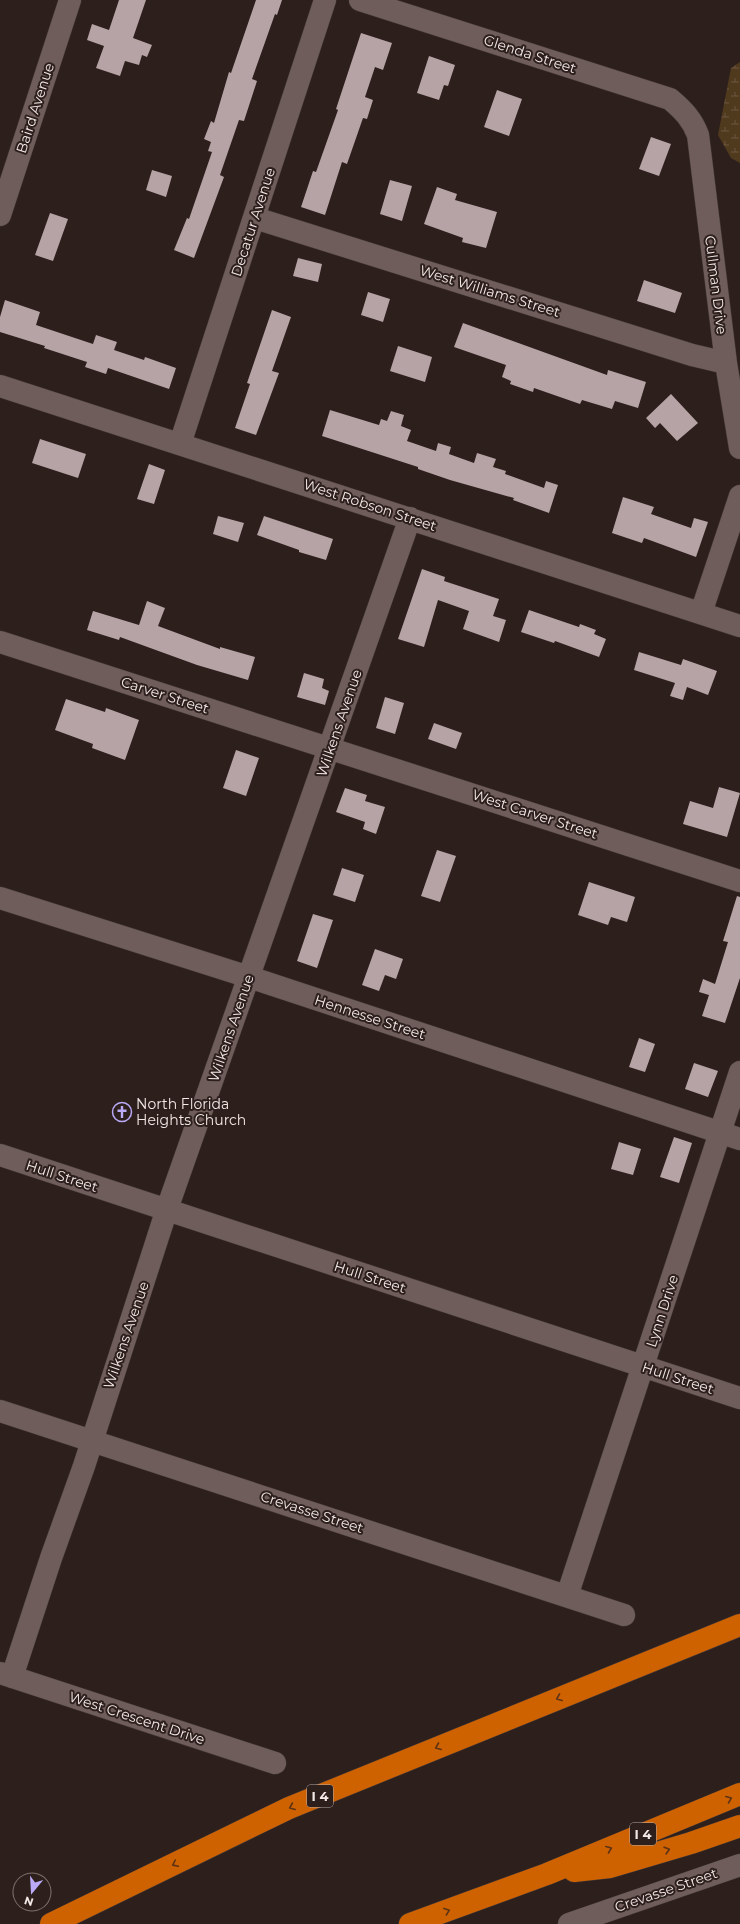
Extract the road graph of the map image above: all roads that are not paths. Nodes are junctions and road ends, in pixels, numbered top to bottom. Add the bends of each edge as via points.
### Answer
1 (70, 0) edge
2 (325, 0) edge
3 (360, 0) edge
4 (693, 121) joint
5 (0, 215) edge
6 (255, 218) junction
7 (726, 363) junction
8 (0, 386) edge
9 (180, 444) junction
10 (740, 448) edge
11 (740, 496) edge
12 (410, 518) junction
13 (701, 613) junction
14 (740, 626) edge
15 (0, 642) edge
16 (330, 748) junction
17 (740, 881) edge
18 (0, 898) edge
19 (249, 977) junction
20 (740, 1072) edge
21 (730, 1135) edge
22 (0, 1155) edge
23 (167, 1209) junction
24 (643, 1367) junction
25 (740, 1398) edge
26 (0, 1411) edge
27 (92, 1440) junction
28 (567, 1596) junction
29 (740, 1612) edge
30 (624, 1615) dead end
31 (740, 1626) edge
32 (6, 1675) edge
33 (595, 1684) junction
34 (275, 1763) dead end
35 (740, 1794) edge
36 (740, 1826) edge
37 (740, 1865) edge
38 (547, 1874) junction
39 (51, 1924) edge
40 (410, 1924) edge
41 (569, 1924) edge

1 - 5 street, Baird Avenue
2 - 6 street, Decatur Avenue
3 - 4 street, Glenda Street via 670,98
4 - 7 street, Cullman Drive via 698,136
6 - 7 street, West Williams Street via 692,355
6 - 9 street, Decatur Avenue
7 - 10 street, Cullman Drive
8 - 9 street, West Robson Street
9 - 12 street, West Robson Street
11 - 13 street
12 - 13 street, West Robson Street
12 - 16 street, Wilkens Avenue
13 - 14 street, West Robson Street
15 - 16 street, Carver Street
16 - 17 street, West Carver Street
16 - 19 street, Wilkens Avenue
18 - 19 street, Hennesse Street
19 - 21 street, Hennesse Street
19 - 23 street, Wilkens Avenue
20 - 21 street, Lynn Drive
21 - 24 street, Lynn Drive
22 - 23 street, Hull Street
23 - 24 street, Hull Street
23 - 27 street, Wilkens Avenue
24 - 25 street, Hull Street
24 - 28 street, Lynn Drive
26 - 27 street, Crevasse Street
27 - 28 street, Crevasse Street
27 - 32 street, Wilkens Avenue
28 - 30 street, Crevasse Street
29 - 33 highway
31 - 33 highway, I 4
32 - 34 street, West Crescent Drive
33 -> 39 highway, I 4 via 289,1808
38 -> 35 highway, I 4
38 -> 36 highway via 610,1866
37 - 41 street, Crevasse Street
40 -> 38 highway, I 4

